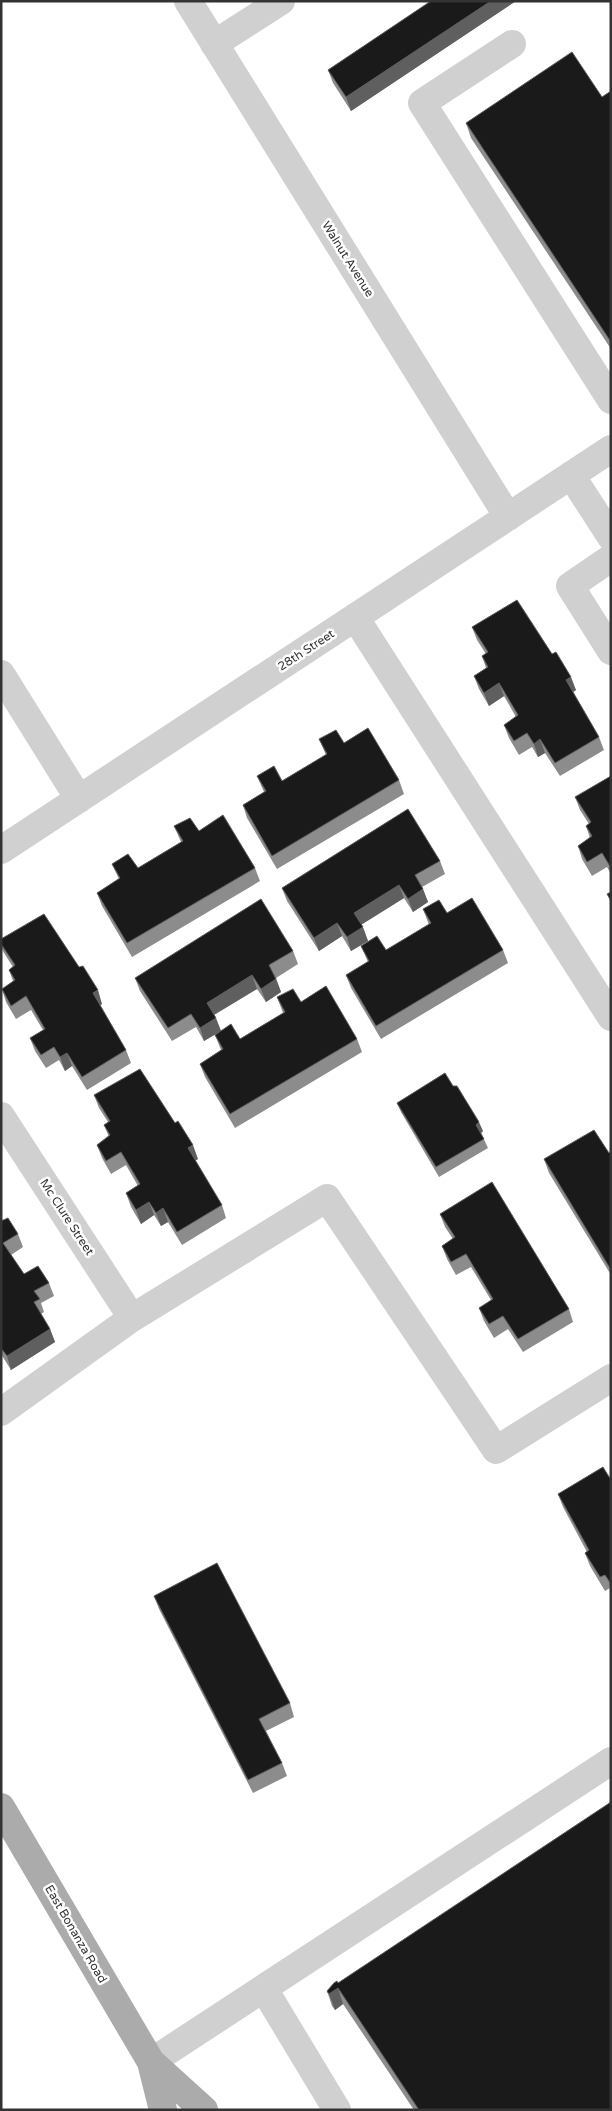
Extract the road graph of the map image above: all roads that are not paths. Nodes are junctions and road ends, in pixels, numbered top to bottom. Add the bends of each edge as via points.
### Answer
1 (188, 1) edge
2 (281, 1) edge
3 (214, 44) junction
4 (512, 44) dead end
5 (611, 400) edge
6 (611, 449) edge
7 (571, 475) junction
8 (508, 517) junction
9 (611, 537) edge
10 (611, 558) edge
11 (355, 617) junction
12 (611, 651) edge
13 (1, 674) edge
14 (79, 799) junction
15 (1, 850) edge
16 (611, 1017) edge
17 (1, 1116) edge
18 (132, 1318) junction
19 (611, 1378) edge
20 (1, 1412) edge
21 (611, 1761) edge
22 (1, 1807) edge
23 (264, 1989) junction
24 (151, 2062) junction
25 (163, 2110) edge
26 (204, 2110) edge
27 (337, 2110) edge

1 - 3 street, Walnut Avenue
2 - 3 street
3 - 8 street, Walnut Avenue
4 - 5 street via 422,103
6 - 7 street, 28th Street
7 - 8 street, 28th Street
7 - 9 street
8 - 11 street, 28th Street
10 - 12 street via 570,586
11 - 14 street, 28th Street
11 - 16 street
13 - 14 street
14 - 15 street, 28th Street
17 - 18 street, Mc Clure Street
18 - 19 street via 327,1198 496,1450
18 - 20 street
21 - 23 street
22 - 24 main road, East Bonanza Road
23 - 24 street
23 - 27 street
24 - 25 main road, East Bonanza Road
24 - 26 main road, East Bonanza Road

